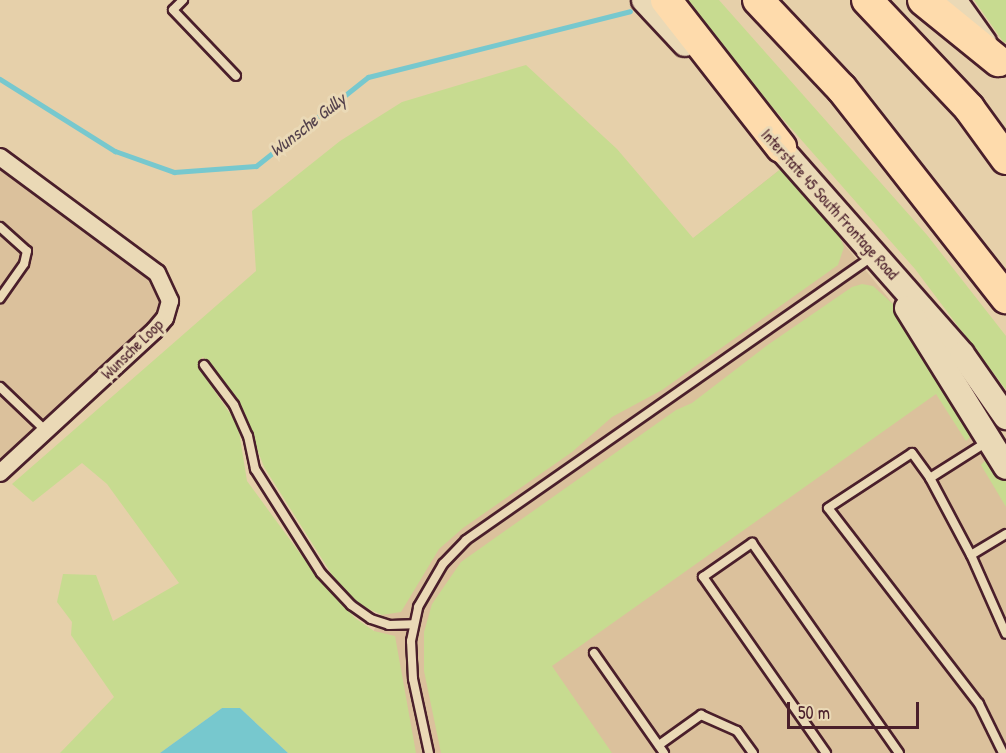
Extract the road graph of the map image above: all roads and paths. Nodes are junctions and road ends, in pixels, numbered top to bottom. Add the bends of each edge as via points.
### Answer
1 (183, 0) edge
2 (644, 0) edge
3 (666, 0) edge
4 (758, 0) edge
5 (867, 0) edge
6 (923, 0) edge
7 (954, 0) edge
8 (1002, 67) edge
9 (236, 76) dead end
10 (781, 147) junction
11 (0, 157) edge
12 (1006, 159) edge
13 (0, 227) edge
14 (875, 254) junction
15 (0, 298) edge
16 (1006, 298) edge
17 (204, 365) dead end
18 (0, 387) edge
19 (1006, 417) edge
20 (46, 431) junction
21 (990, 440) junction
22 (1006, 467) edge
23 (0, 473) edge
24 (930, 478) junction
25 (1006, 534) edge
26 (971, 555) junction
27 (413, 624) junction
28 (1006, 634) edge
29 (594, 653) dead end
30 (659, 745) junction
31 (429, 753) edge
32 (664, 753) edge
33 (753, 753) edge
34 (826, 753) edge
35 (899, 753) edge
36 (1003, 753) edge

1 - 9 lane via 173,10
2 - 10 main road, Interstate 45 South Frontage Road
3 - 10 highway
4 - 16 highway via 842,89
5 - 12 highway via 969,108
6 - 8 highway
7 - 8 main road
10 - 14 main road, Interstate 45 South Frontage Road
11 - 20 street, Wunsche Loop via 157,273 170,301 165,318 155,330
13 - 15 lane via 27,251 24,264
14 - 19 main road, Interstate 45 South Frontage Road via 962,354
14 - 21 main road
14 - 27 lane via 466,540 442,564 425,590
17 - 27 lane via 234,405 248,436 255,469 321,573 351,605 371,619 388,625
18 - 20 lane
20 - 23 street, Wunsche Loop
21 - 22 main road
21 - 24 lane
24 - 26 lane
24 - 36 lane via 912,453 828,508 979,704
25 - 26 lane
26 - 28 lane
27 - 31 lane via 413,679
29 - 30 lane
30 - 32 lane
30 - 33 lane via 701,715 737,731
34 - 35 lane via 703,577 752,543

